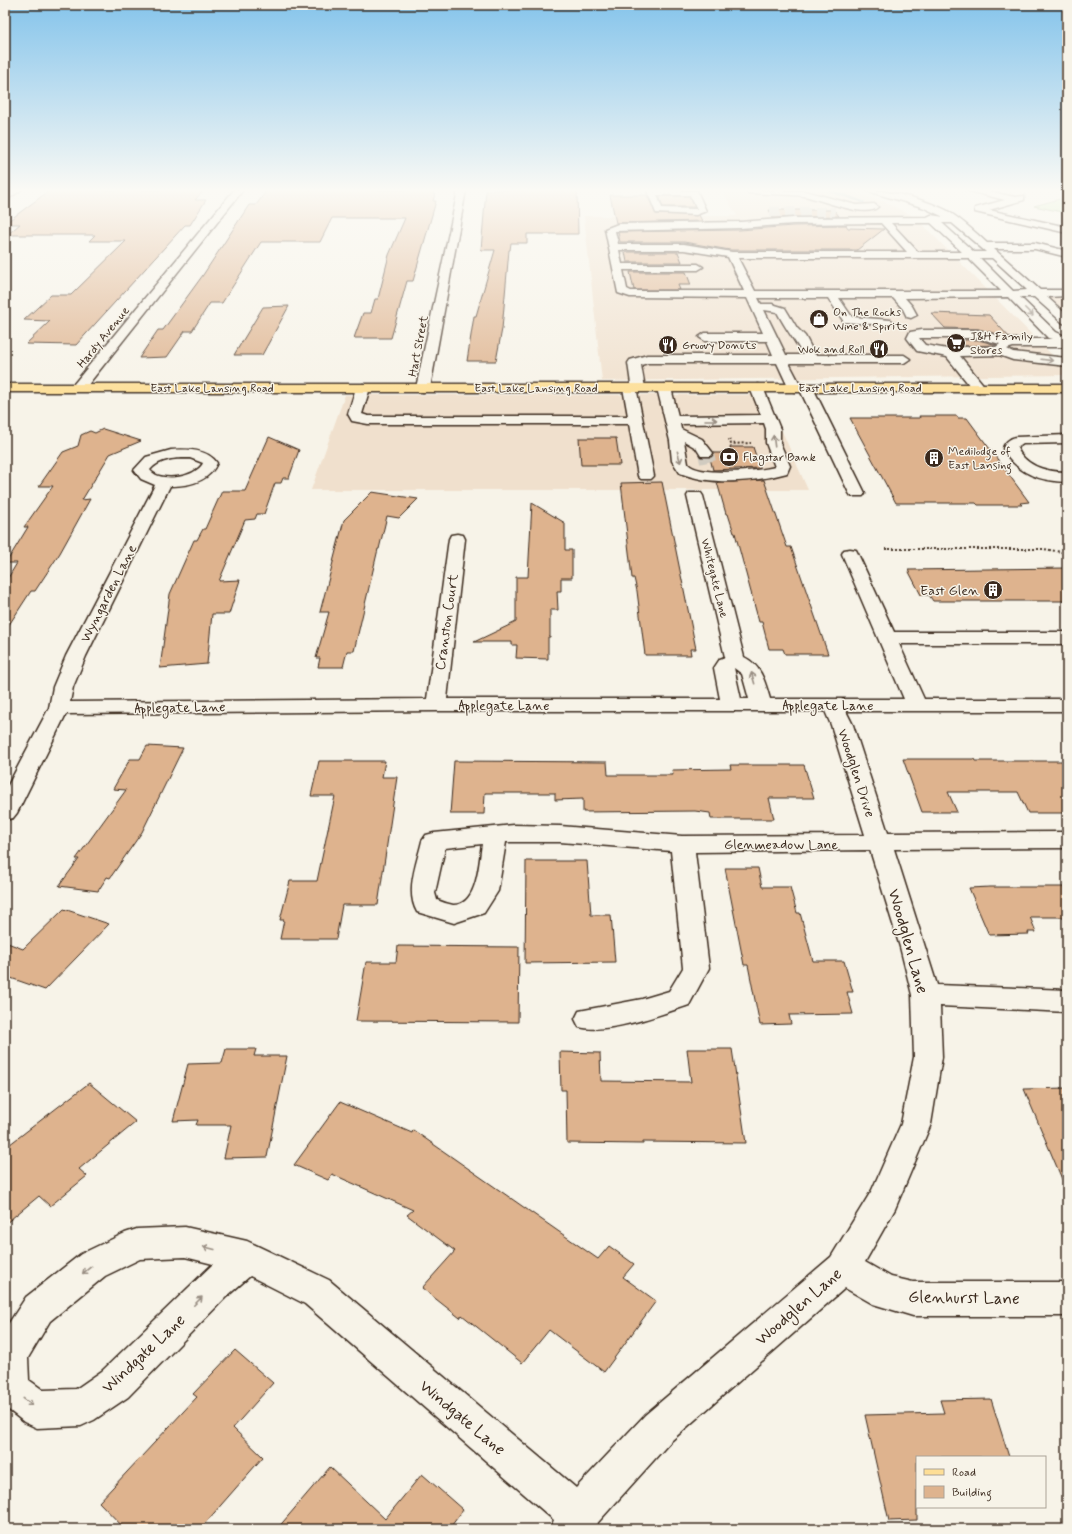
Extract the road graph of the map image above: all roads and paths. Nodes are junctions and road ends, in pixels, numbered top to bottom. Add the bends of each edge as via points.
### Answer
1 (181, 262) edge
2 (448, 262) edge
3 (616, 262) edge
4 (695, 262) edge
5 (735, 262) edge
6 (978, 262) edge
7 (1002, 262) edge
8 (617, 267) junction
9 (700, 274) junction
10 (686, 280) junction
11 (1011, 294) junction
12 (1036, 294) junction
13 (1067, 294) edge
14 (708, 295) junction
15 (751, 295) junction
16 (832, 295) junction
17 (896, 295) junction
18 (757, 307) junction
19 (911, 315) dead end
20 (1067, 321) edge
21 (887, 322) dead end
22 (796, 334) junction
23 (771, 335) junction
24 (705, 337) dead end
25 (741, 337) junction
26 (1067, 342) edge
27 (1006, 347) junction
28 (953, 354) junction
29 (811, 359) junction
30 (750, 360) junction
31 (782, 360) junction
32 (904, 360) dead end
33 (1067, 362) edge
34 (5, 388) edge
35 (78, 388) junction
36 (363, 388) junction
37 (423, 388) junction
38 (634, 388) junction
39 (664, 388) junction
40 (757, 388) junction
41 (801, 388) junction
42 (979, 388) junction
43 (1067, 388) edge
44 (768, 419) junction
45 (636, 420) junction
46 (673, 426) junction
47 (1067, 439) edge
48 (722, 475) junction
49 (646, 476) dead end
50 (1067, 477) edge
51 (165, 481) dead end
52 (857, 493) dead end
53 (695, 496) dead end
54 (457, 539) dead end
55 (885, 549) dead end
56 (1067, 553) edge
57 (850, 554) dead end
58 (887, 638) junction
59 (1067, 638) edge
60 (735, 660) junction
61 (436, 705) junction
62 (732, 705) junction
63 (761, 705) junction
64 (833, 705) junction
65 (917, 705) junction
66 (1067, 705) edge
67 (59, 708) junction
68 (5, 813) edge
69 (495, 835) dead end
70 (1067, 840) edge
71 (879, 842) junction
72 (682, 844) junction
73 (926, 995) junction
74 (1067, 1002) edge
75 (590, 1019) dead end
76 (247, 1257) junction
77 (843, 1268) junction
78 (1067, 1298) edge
79 (574, 1522) edge

1 - 35 street, Hardy Avenue
2 - 37 street, Hart Street
3 - 8 street
4 - 9 street
5 - 15 street
6 - 11 street
7 - 12 street
8 - 10 street
8 - 10 street via 624,293 637,295
9 - 10 street
9 - 14 street
10 - 14 street
11 - 12 street
11 - 17 street
11 -> 26 street via 1052,335
12 - 13 street
12 - 20 street
14 - 15 street
15 - 16 street
15 - 18 street
16 - 17 street
16 - 21 street via 848,320
17 - 19 street
18 - 22 street via 781,310
18 - 23 street
22 - 23 street
22 - 29 street
23 - 25 street
23 - 31 street
24 - 25 street
25 - 30 street
26 - 27 street
27 - 28 street
27 - 28 street via 978,334 914,335 913,338 921,348
27 -> 33 street via 1005,354 1013,356
28 - 42 street
29 - 31 street
29 - 32 street
30 - 31 street
30 - 38 street via 638,361 634,363
31 - 41 street
34 - 35 main road, East Lake Lansing Road
35 - 36 main road, East Lake Lansing Road
36 - 37 main road, East Lake Lansing Road
36 - 45 street via 355,414 358,418 368,420
37 - 38 main road, East Lake Lansing Road
38 - 39 main road, East Lake Lansing Road
38 - 45 street
39 - 40 main road, East Lake Lansing Road
39 - 46 street
40 - 41 main road, East Lake Lansing Road
40 - 44 street
41 - 42 main road, East Lake Lansing Road
41 - 52 street
42 - 43 main road, East Lake Lansing Road
46 -> 44 street
48 -> 44 street via 767,474 782,470 783,466 773,443 773,429
45 - 49 street
46 - 48 street via 704,447 711,470
46 -> 48 street via 682,467 699,475
47 - 50 street via 1016,441 1010,450 1027,469 1044,475
51 - 67 street, Wyngarden Lane via 76,656 63,687
53 - 60 street, Whitegate Lane
54 - 61 street, Cranston Court
55 - 56 path via 1044,548
57 - 58 street
58 - 59 street
58 - 65 street
60 - 62 street via 727,663 724,668
63 -> 60 street via 751,669
61 - 62 street, Applegate Lane
61 - 67 street, Applegate Lane
62 - 63 street, Applegate Lane
63 - 64 street, Applegate Lane
64 - 65 street, Applegate Lane
64 - 71 street, Woodglen Drive
65 - 66 street, Applegate Lane
67 - 68 street
69 - 72 street, Glenmeadow Lane via 560,834
70 - 71 street, Glenmeadow Lane
71 - 72 street, Glenmeadow Lane
71 - 73 street, Woodglen Lane
72 - 75 street via 696,968 679,998 642,1010
73 - 74 street
73 - 77 street, Woodglen Lane via 928,1057 916,1124 884,1199
76 -> 76 street, Windgate Lane via 185,1242 145,1243 137,1244 93,1265 38,1309 10,1354 11,1389 37,1409 80,1407 115,1384 214,1285
76 - 79 street, Windgate Lane via 316,1292
77 - 78 street, Glenhurst Lane via 885,1292 913,1299
77 - 79 street, Woodglen Lane via 658,1428

